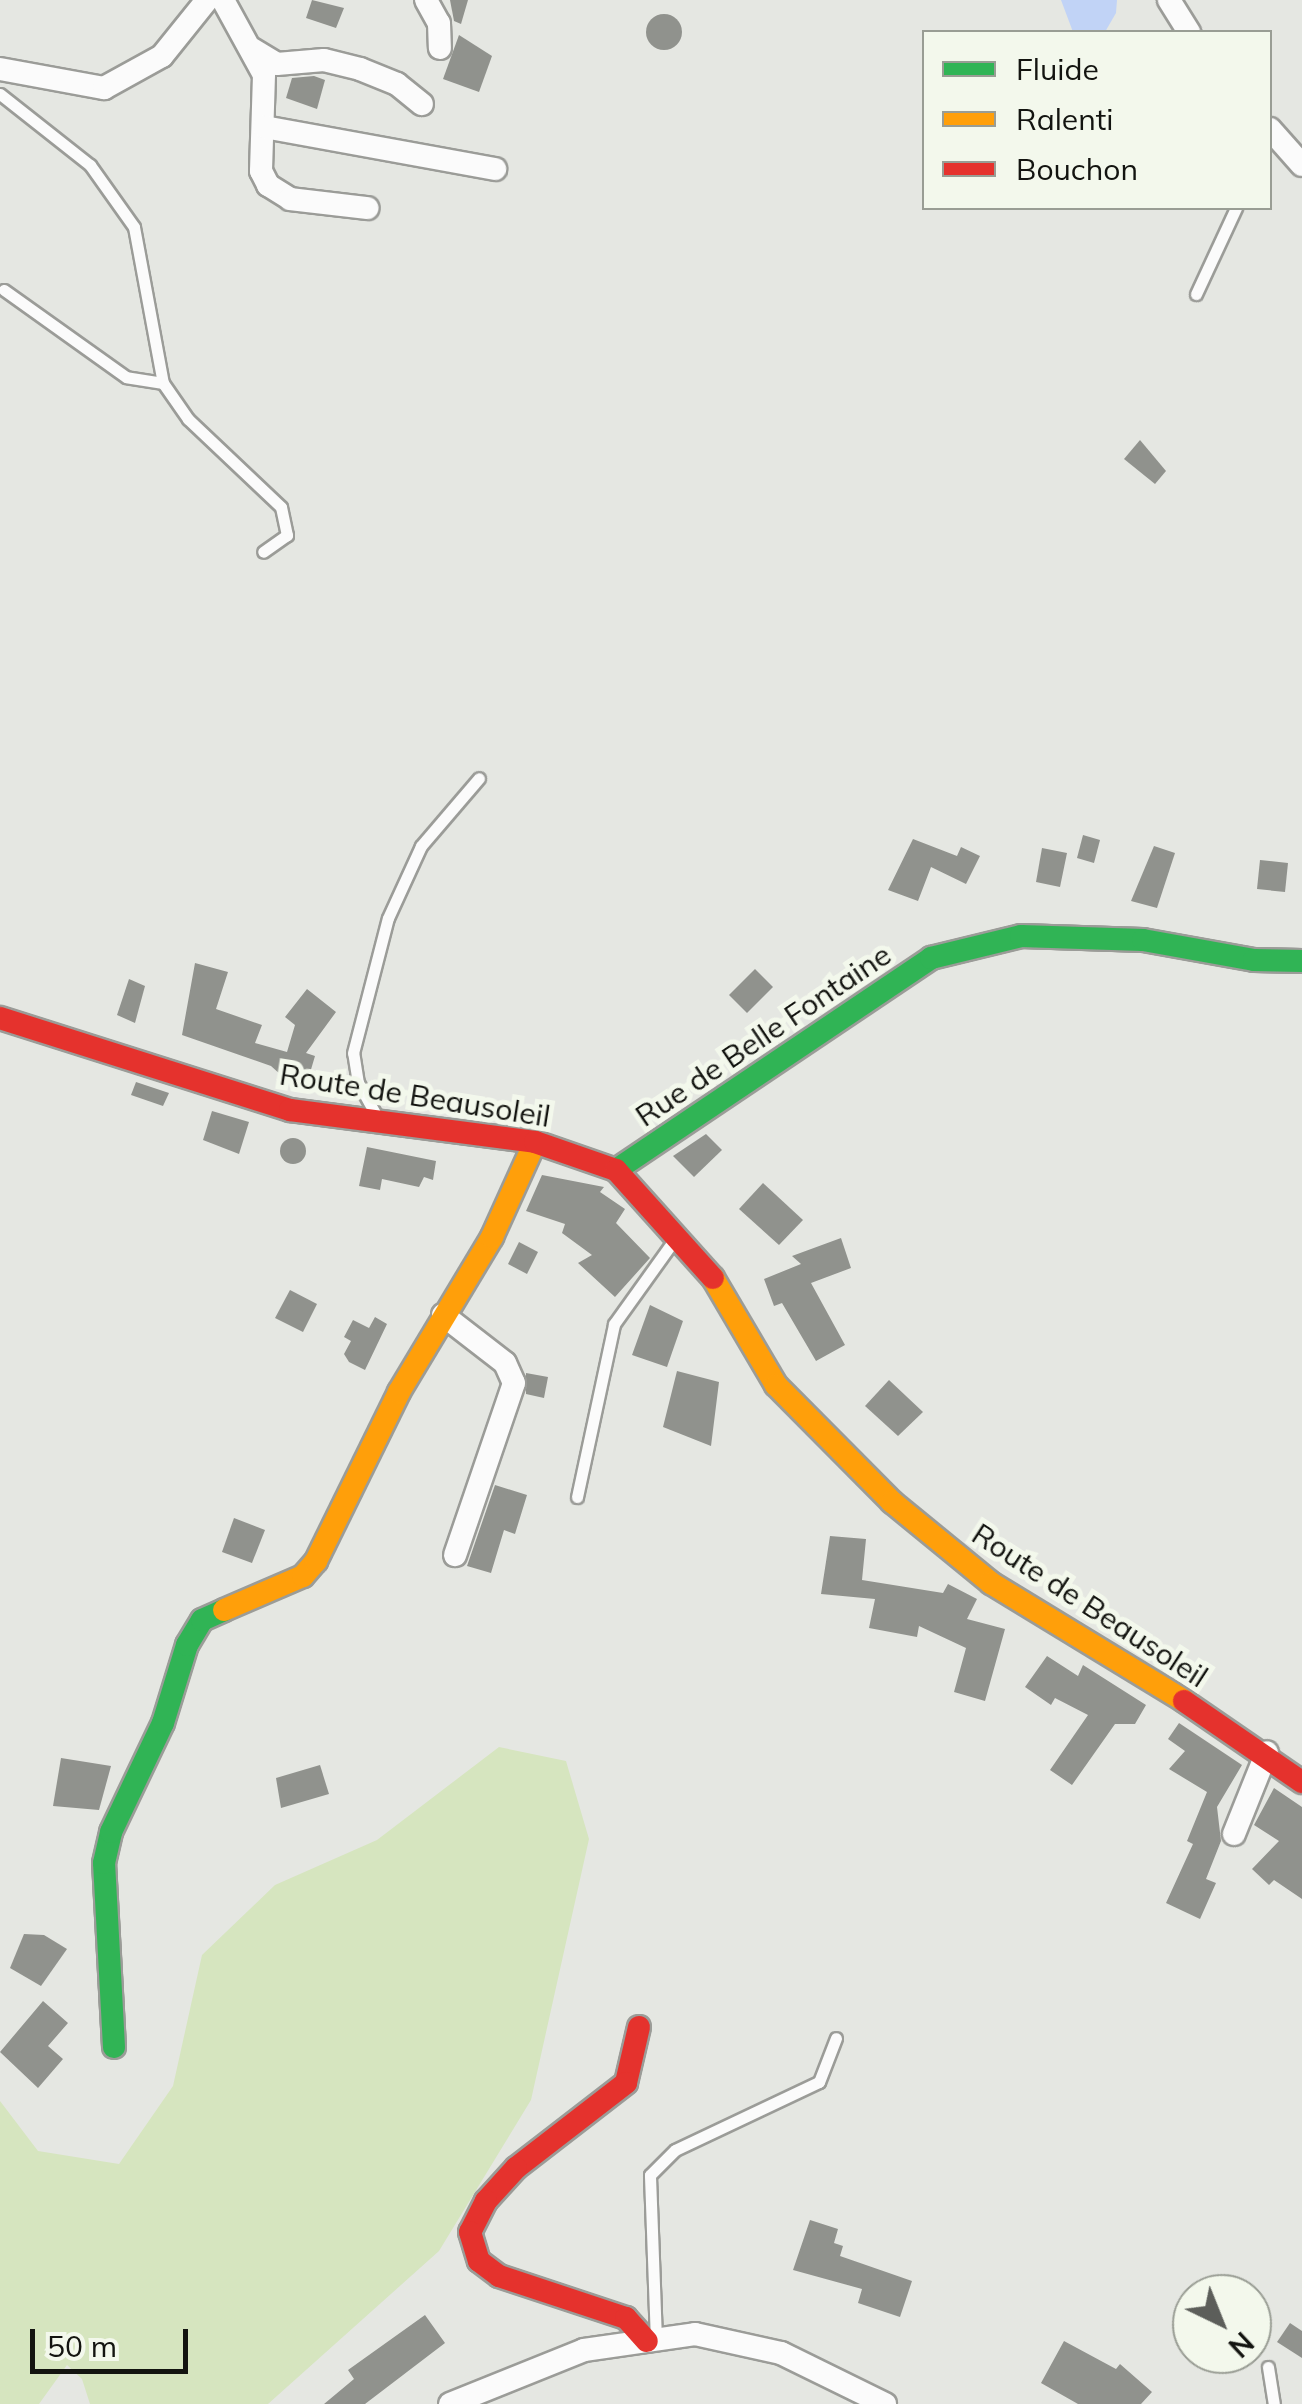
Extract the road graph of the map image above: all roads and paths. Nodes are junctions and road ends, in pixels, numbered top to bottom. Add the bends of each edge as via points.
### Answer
1 (207, 0) edge
2 (223, 0) edge
3 (426, 0) edge
4 (1170, 0) edge
5 (1187, 30) edge
6 (440, 48) dead end
7 (252, 49) junction
8 (0, 68) edge
9 (0, 94) edge
10 (422, 104) dead end
11 (264, 126) junction
12 (1272, 130) edge
13 (1302, 165) edge
14 (495, 170) dead end
15 (367, 208) dead end
16 (1235, 210) edge
17 (4, 290) dead end
18 (1196, 294) dead end
19 (163, 383) junction
20 (263, 552) dead end
21 (479, 778) dead end
22 (1302, 962) edge
23 (0, 1018) edge
24 (381, 1123) junction
25 (535, 1142) junction
26 (616, 1170) junction
27 (680, 1232) junction
28 (443, 1314) junction
29 (577, 1497) dead end
30 (455, 1555) dead end
31 (1267, 1752) junction
32 (1302, 1782) edge
33 (1234, 1834) dead end
34 (640, 2027) dead end
35 (836, 2038) dead end
36 (114, 2047) dead end
37 (652, 2341) junction
38 (1269, 2374) edge
39 (450, 2404) edge
40 (885, 2404) edge
41 (1274, 2404) edge

1 - 8 street via 162,56 104,88
2 - 7 street
3 - 6 street via 440,23
4 - 5 street
7 - 10 street via 276,64 324,60 360,69 398,84
7 - 11 street via 264,75
9 - 19 lane via 90,165 134,227
11 - 14 street
11 - 15 street via 261,171 273,191 290,200
12 - 13 street
16 - 18 lane
17 - 19 lane via 126,377
19 - 20 lane via 206,438 281,507 287,535
21 - 24 lane via 403,877 358,1026 352,1053 358,1083
22 - 26 street, Rue de Belle Fontaine via 1144,940 1022,936 930,958
23 - 24 street, Route de Beausoleil via 290,1110
24 - 25 street, Route de Beausoleil
25 - 26 street, Route de Beausoleil
25 - 28 street via 492,1237
26 - 27 street, Route de Beausoleil
27 - 29 lane via 614,1324
27 - 31 street, Route de Beausoleil via 776,1385 892,1502 991,1583
28 - 30 street via 505,1363 514,1382
28 - 36 street via 363,1459 316,1562 294,1580 202,1620 187,1645 164,1723 111,1832 104,1863
31 - 32 street, Route de Beausoleil
31 - 33 street
34 - 37 street via 626,2084 516,2168 486,2201 470,2232 479,2262 499,2276 626,2318
35 - 37 lane via 819,2082 675,2150 650,2175
37 - 39 street via 584,2350
37 - 40 street via 695,2334 780,2353
38 - 41 lane

